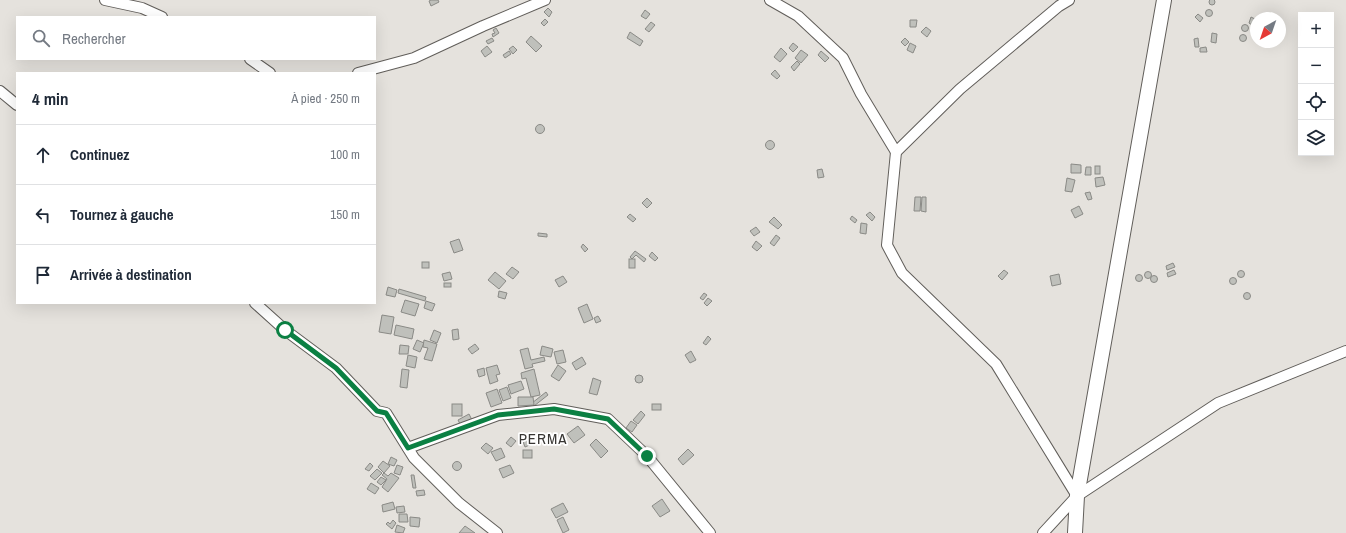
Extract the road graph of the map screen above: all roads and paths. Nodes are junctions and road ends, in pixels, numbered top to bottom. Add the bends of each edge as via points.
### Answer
1 (105, 0) edge
2 (545, 0) edge
3 (770, 0) edge
4 (1068, 0) edge
5 (1164, 0) edge
6 (160, 16) edge
7 (251, 60) edge
8 (269, 72) edge
9 (362, 72) edge
10 (0, 91) edge
11 (16, 104) edge
12 (896, 152) junction
13 (256, 304) edge
14 (1346, 351) edge
15 (408, 448) junction
16 (1077, 496) junction
17 (497, 533) edge
18 (710, 533) edge
19 (1043, 533) edge
20 (1075, 533) edge

1 - 6 street via 142,8
2 - 9 street via 414,58
3 - 12 street via 798,16 843,58 860,94
4 - 12 street via 960,89
5 - 16 street
7 - 8 street
10 - 11 street
12 - 16 street via 887,245 902,273 996,364
13 - 15 street via 285,330 336,368 377,411 386,413
14 - 16 street via 1218,403
15 - 17 street via 414,458 459,503
15 - 18 street via 498,415 554,409 608,419 647,456
16 - 19 street
16 - 20 street

